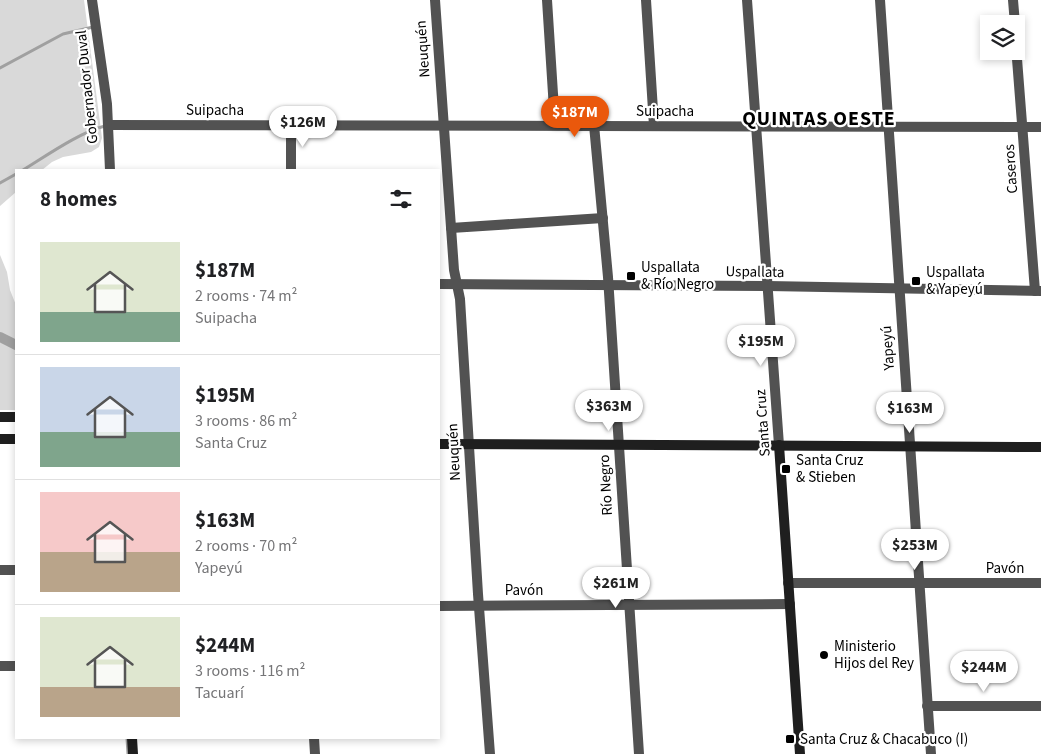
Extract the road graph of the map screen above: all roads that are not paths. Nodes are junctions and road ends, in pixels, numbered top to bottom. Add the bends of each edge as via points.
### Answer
1 (92, 0) edge
2 (435, 0) edge
3 (547, 0) edge
4 (646, 0) edge
5 (747, 0) edge
6 (880, 0) edge
7 (1013, 0) edge
8 (1014, 15) edge
9 (1017, 60) edge
10 (291, 125) junction
11 (444, 125) junction
12 (555, 125) junction
13 (108, 126) junction
14 (594, 126) junction
15 (654, 126) junction
16 (756, 126) junction
17 (889, 126) junction
18 (1022, 127) junction
19 (1041, 127) edge
20 (110, 169) edge
21 (291, 169) edge
22 (603, 218) junction
23 (451, 228) junction
24 (440, 284) edge
25 (457, 284) junction
26 (609, 285) junction
27 (768, 286) junction
28 (899, 289) junction
29 (1038, 291) edge
30 (0, 417) edge
31 (15, 417) edge
32 (0, 439) edge
33 (15, 439) edge
34 (440, 444) edge
35 (469, 444) junction
36 (619, 445) junction
37 (779, 446) junction
38 (910, 446) junction
39 (1041, 447) edge
40 (0, 570) edge
41 (15, 570) edge
42 (788, 583) junction
43 (919, 583) junction
44 (1041, 583) edge
45 (790, 604) junction
46 (479, 605) junction
47 (628, 605) junction
48 (440, 606) edge
49 (0, 666) edge
50 (15, 666) edge
51 (927, 706) junction
52 (1041, 706) edge
53 (132, 739) edge
54 (314, 739) edge
55 (133, 754) edge
56 (315, 754) edge
57 (490, 754) edge
58 (639, 754) edge
59 (800, 754) edge
60 (930, 754) edge

1 - 13 street, Gobernador Duval
2 - 11 street, Neuquén
3 - 12 street
4 - 15 street
5 - 16 street, Santa Cruz
6 - 17 street, Yapeyú
7 - 8 street
9 - 18 street, Caseros
10 - 11 street, Suipacha
10 - 13 street, Suipacha
10 - 21 street
11 - 12 street, Suipacha
11 - 23 street, Neuquén
12 - 14 street, Suipacha
13 - 20 street, Gobernador Duval
14 - 15 street, Suipacha
14 - 22 street, Río Negro
15 - 16 street, Suipacha
16 - 17 street, Suipacha
16 - 27 street, Santa Cruz
17 - 18 street, Suipacha
17 - 28 street, Yapeyú
18 - 19 street, Suipacha
18 - 29 street, Caseros
22 - 23 street
22 - 26 street, Río Negro
23 - 25 street, Neuquén
24 - 25 street, Uspallata
25 - 26 street, Uspallata
25 - 35 street, Neuquén
26 - 27 street, Uspallata
26 - 36 street, Río Negro
27 - 28 street, Uspallata
27 - 37 street, Santa Cruz
28 - 29 street, Uspallata
28 - 38 street, Yapeyú
30 - 31 main road
32 - 33 main road
34 - 35 main road
35 - 36 main road
35 - 46 street, Neuquén
36 - 37 main road
36 - 47 street, Río Negro
37 - 38 main road
37 - 42 main road, Santa Cruz
38 - 39 main road
38 - 43 street, Yapeyú
40 - 41 street
42 - 43 street, Pavón
42 - 45 main road, Santa Cruz
43 - 44 street, Pavón
43 - 51 street, Yapeyú
45 - 47 street, Pavón
45 - 59 main road, Santa Cruz
46 - 47 street, Pavón
46 - 48 street, Pavón
46 - 57 street, Neuquén
47 - 58 street, Río Negro
49 - 50 street
51 - 52 street
51 - 60 street, Yapeyú
53 - 55 main road
54 - 56 street

